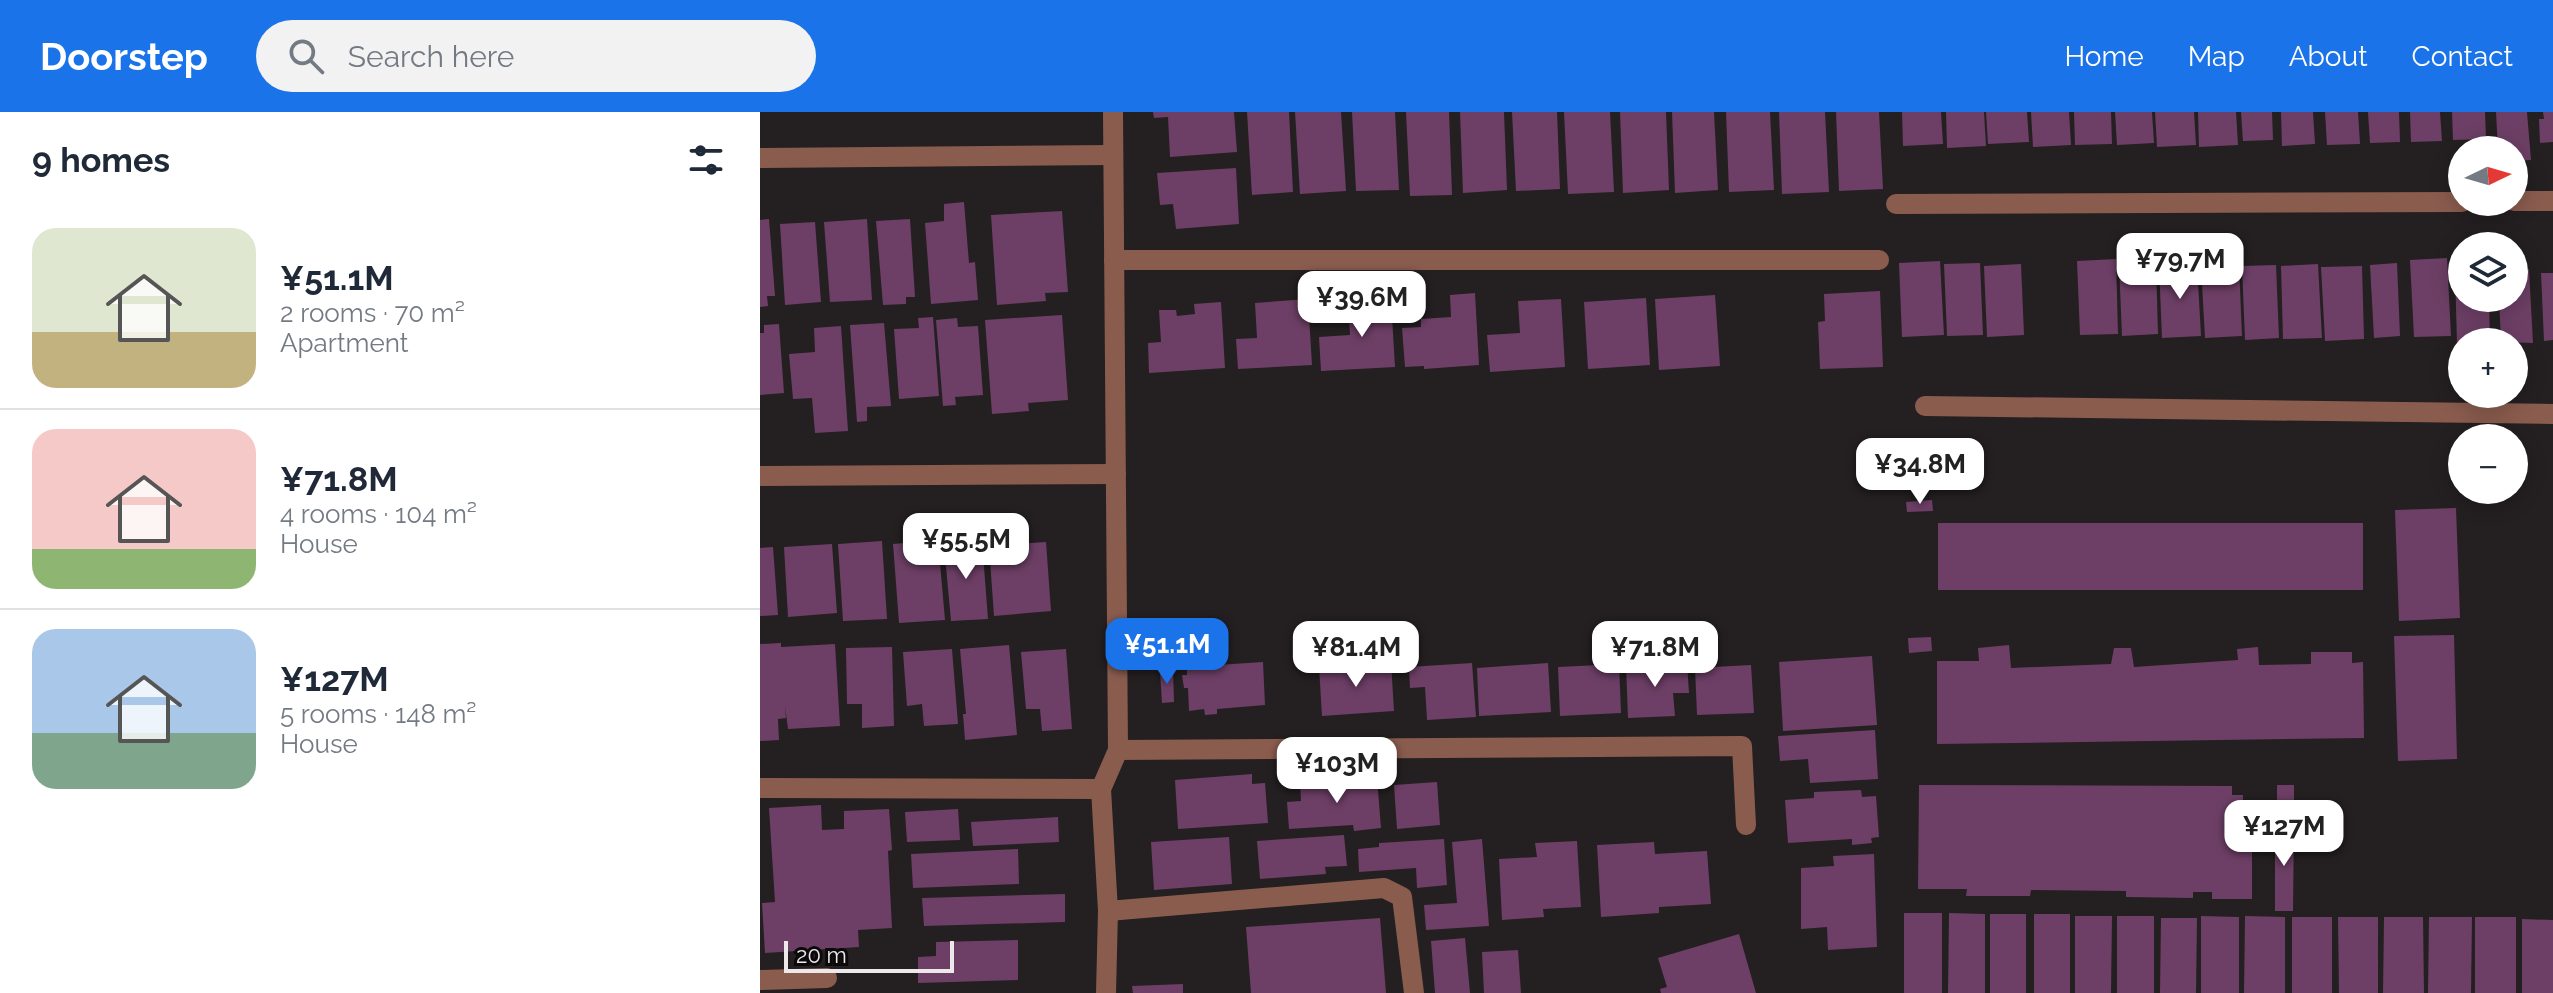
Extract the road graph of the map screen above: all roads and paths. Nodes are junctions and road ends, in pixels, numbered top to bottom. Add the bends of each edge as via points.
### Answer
1 (1113, 112) edge
2 (1113, 155) junction
3 (760, 158) edge
4 (2528, 201) edge
5 (2553, 201) edge
6 (2448, 202) edge
7 (1896, 204) dead end
8 (1114, 260) junction
9 (1879, 260) dead end
10 (1925, 406) dead end
11 (2553, 414) edge
12 (1116, 474) junction
13 (760, 476) edge
14 (1118, 750) junction
15 (760, 788) edge
16 (1101, 789) junction
17 (1746, 825) dead end
18 (1108, 911) junction
19 (827, 978) dead end
20 (760, 980) edge
21 (1106, 993) edge
22 (1414, 993) edge

1 - 2 street
2 - 3 street
2 - 8 street
4 - 5 street
6 - 7 street
8 - 9 street
8 - 12 street
10 - 11 street
12 - 13 street
12 - 14 street
14 - 16 street
14 - 17 street via 1742,746
15 - 16 street
16 - 18 street
18 - 21 street
18 - 22 street via 1384,888 1402,897
19 - 20 street

